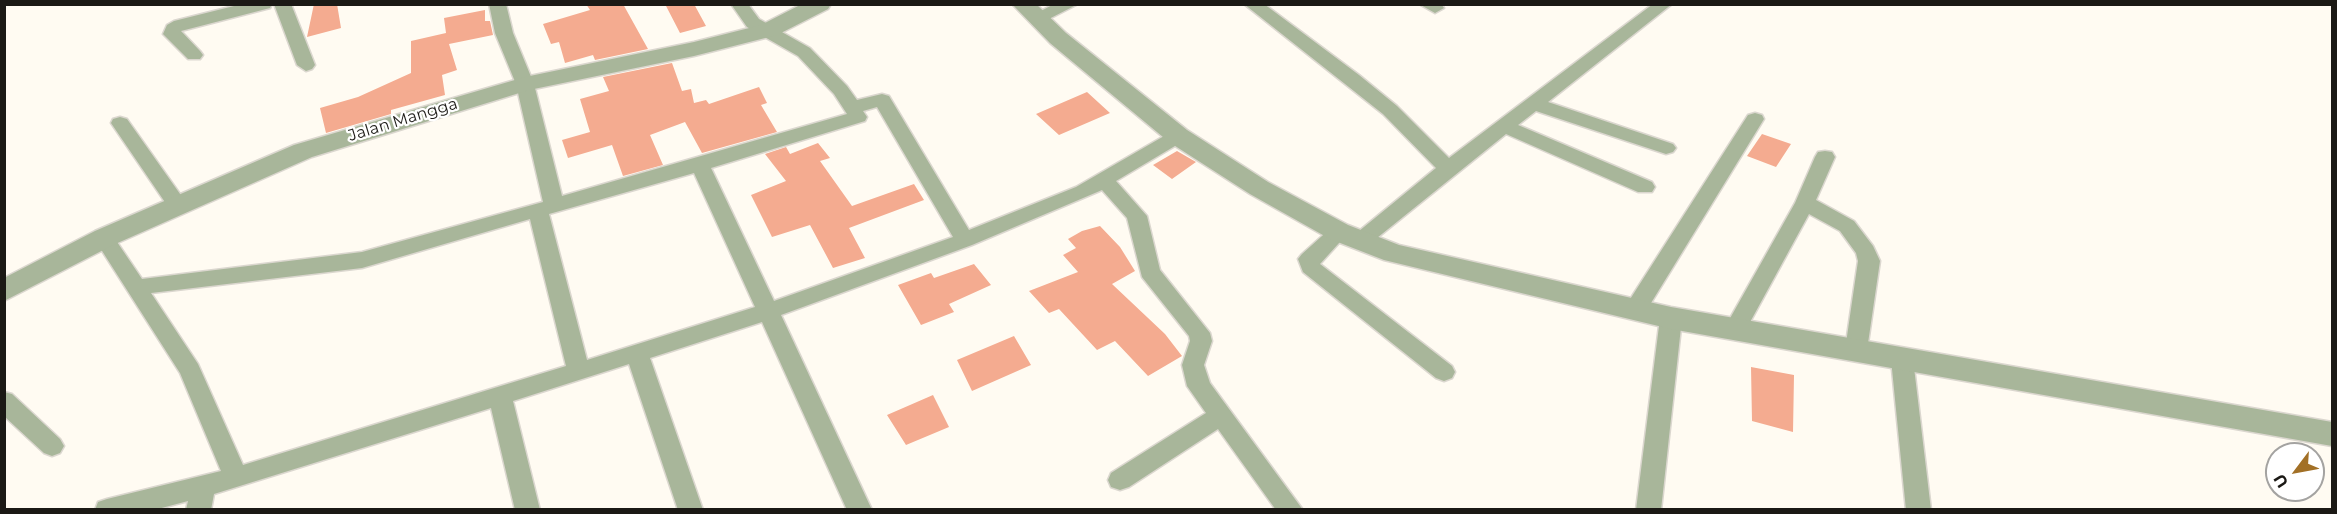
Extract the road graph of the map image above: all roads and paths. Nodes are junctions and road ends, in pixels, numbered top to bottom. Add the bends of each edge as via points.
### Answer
1 (264, 4) edge
2 (282, 4) edge
3 (497, 4) edge
4 (739, 4) edge
5 (820, 4) edge
6 (1070, 4) edge
7 (1252, 4) edge
8 (1664, 4) edge
9 (1030, 11) edge
10 (769, 30) junction
11 (194, 55) dead end
12 (306, 65) dead end
13 (525, 84) junction
14 (1535, 104) junction
15 (854, 107) junction
16 (1755, 119) dead end
17 (120, 123) dead end
18 (1504, 126) junction
19 (1178, 136) junction
20 (1666, 148) dead end
21 (1825, 158) dead end
22 (700, 165) junction
23 (1448, 169) junction
24 (1104, 180) junction
25 (1645, 187) dead end
26 (1805, 203) junction
27 (178, 206) junction
28 (546, 207) junction
29 (1349, 237) junction
30 (104, 238) junction
31 (965, 240) junction
32 (138, 287) junction
33 (4, 291) edge
34 (1635, 310) junction
35 (769, 311) junction
36 (1671, 318) junction
37 (1736, 329) junction
38 (1856, 350) junction
39 (637, 354) junction
40 (1902, 358) junction
41 (579, 372) junction
42 (1444, 372) dead end
43 (500, 397) junction
44 (4, 402) edge
45 (1220, 416) junction
46 (2332, 434) edge
47 (52, 446) dead end
48 (236, 477) junction
49 (1120, 480) dead end
50 (201, 498) edge
51 (107, 510) edge
52 (528, 510) edge
53 (691, 510) edge
54 (860, 510) edge
55 (1291, 510) edge
56 (1648, 510) edge
57 (1919, 510) edge

1 - 11 street via 173,29 172,34
2 - 12 street
3 - 13 street
4 - 10 street via 753,23
5 - 10 street, Jalan Mangga
6 - 9 street
7 - 23 street via 1375,97
8 - 14 street
9 - 19 street
10 - 13 street, Jalan Mangga
10 - 15 street via 804,52
13 - 27 street, Jalan Mangga via 303,151
13 - 28 street
14 - 18 street
14 - 20 street
15 - 22 street via 858,117
15 - 31 street via 882,100
16 - 34 street
17 - 27 street
18 - 23 street
18 - 25 street
19 - 24 street
19 - 29 street via 1259,188
21 - 26 street
22 - 28 street
22 - 35 street
23 - 29 street
24 - 31 street
24 - 45 street via 1137,216 1150,272 1199,333 1194,373
26 - 37 street
26 - 38 street via 1848,226 1866,250 1869,261
27 - 30 street, Jalan Mangga
28 - 32 street via 368,259
28 - 41 street
29 - 34 street via 1394,253
29 - 42 street via 1309,259 1310,267
30 - 32 street
30 - 33 street, Jalan Mangga
31 - 35 street
32 - 48 street via 196,381
34 - 36 street
35 - 39 street
35 - 54 street
36 - 37 street
36 - 56 street
37 - 38 street
38 - 40 street
39 - 41 street
39 - 53 street
40 - 46 street
40 - 57 street
41 - 43 street
43 - 48 street
43 - 52 street
44 - 47 street
45 - 49 street
45 - 55 street
48 - 50 street
50 - 51 street

